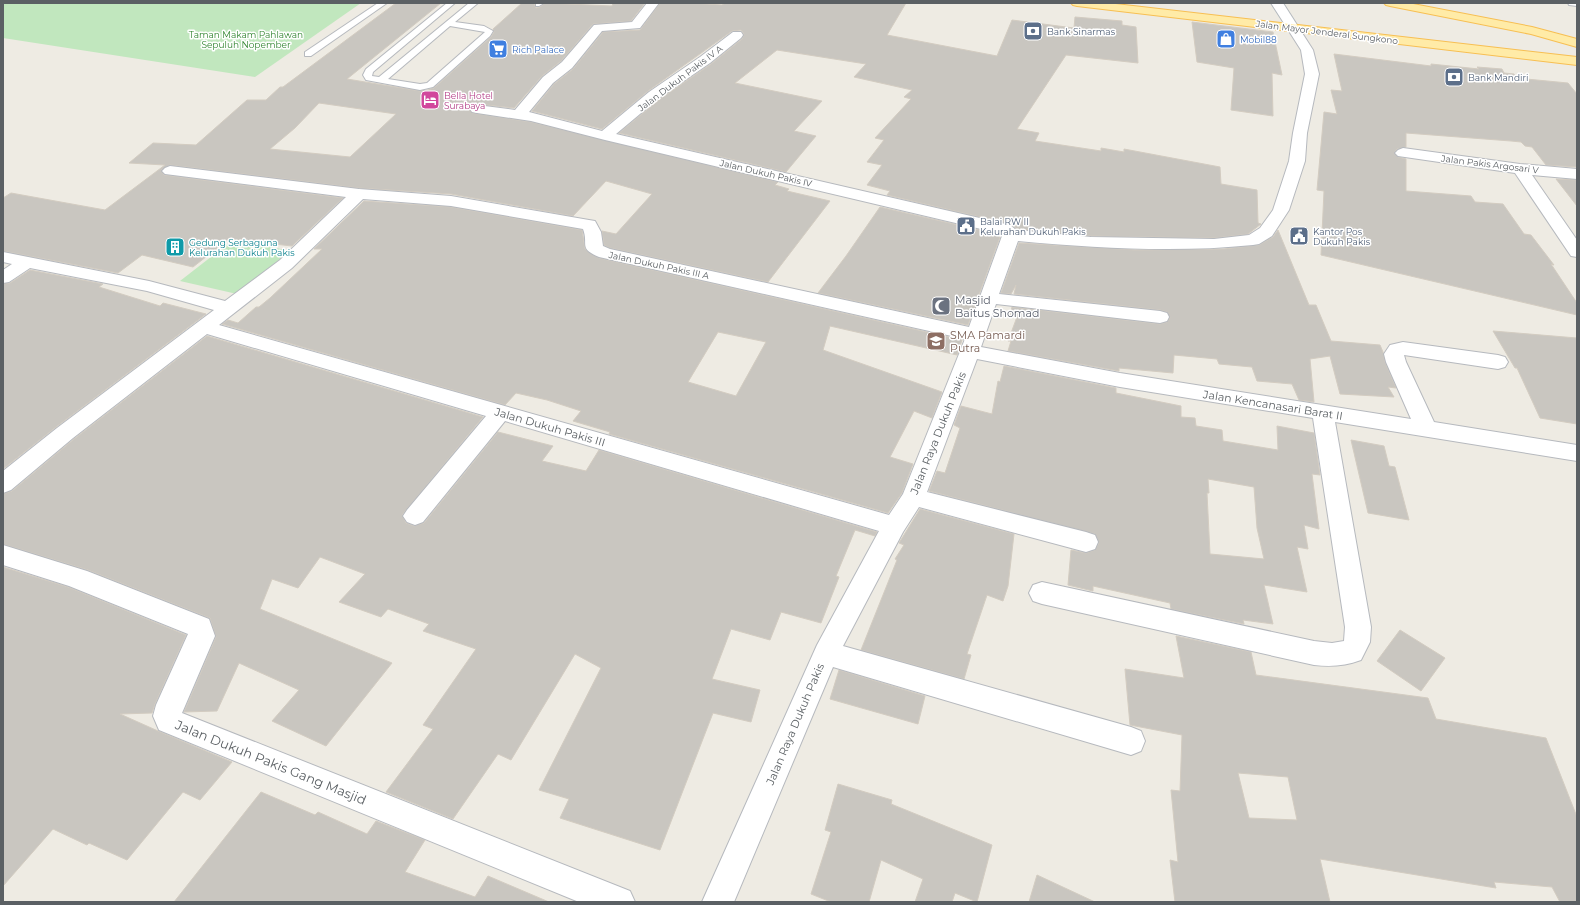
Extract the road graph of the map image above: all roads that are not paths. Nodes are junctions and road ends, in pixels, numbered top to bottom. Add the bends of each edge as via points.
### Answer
1 (383, 3) edge
2 (451, 3) edge
3 (474, 3) edge
4 (653, 3) edge
5 (1077, 3) edge
6 (1172, 3) edge
7 (1277, 3) edge
8 (1390, 3) edge
9 (1572, 3) edge
10 (1577, 4) edge
11 (1285, 16) junction
12 (448, 23) junction
13 (1293, 28) junction
14 (737, 35) dead end
15 (1577, 43) edge
16 (1577, 49) edge
17 (308, 54) dead end
18 (1577, 61) edge
19 (382, 80) junction
20 (477, 109) dead end
21 (522, 113) junction
22 (605, 136) junction
23 (1403, 152) dead end
24 (1520, 169) junction
25 (170, 171) dead end
26 (1577, 174) edge
27 (359, 194) junction
28 (1011, 235) junction
29 (1577, 252) edge
30 (3, 257) edge
31 (27, 262) junction
32 (3, 278) edge
33 (989, 298) junction
34 (230, 308) junction
35 (1160, 317) dead end
36 (206, 327) junction
37 (973, 343) junction
38 (1498, 362) dead end
39 (500, 413) junction
40 (1323, 413) junction
41 (1426, 429) junction
42 (1574, 457) edge
43 (3, 484) edge
44 (913, 497) junction
45 (415, 516) dead end
46 (894, 526) junction
47 (1086, 542) dead end
48 (3, 555) edge
49 (1042, 593) dead end
50 (826, 653) junction
51 (1131, 741) dead end
52 (619, 902) edge
53 (718, 902) edge

1 - 17 lane
2 - 19 lane via 367,73 369,78
3 - 12 lane
4 - 21 street via 636,25 598,28 567,65 548,80
5 - 13 main road, Jalan Mayor Jenderal Sungkono
6 - 11 main road, Jalan Mayor Jenderal Sungkono
7 - 11 street
8 - 15 main road via 1532,31
9 - 10 lane
11 - 13 street
11 - 16 main road, Jalan Mayor Jenderal Sungkono
12 - 19 lane
12 - 19 lane via 484,28 488,31 429,86 420,87
13 - 18 main road, Jalan Mayor Jenderal Sungkono
13 - 28 street via 1307,50 1312,74 1297,161 1281,210 1266,232 1254,240 1214,244 1091,242
14 - 22 street, Jalan Dukuh Pakis IV A via 654,95
20 - 21 street, Jalan Dukuh Pakis IV
21 - 22 street, Jalan Dukuh Pakis IV
22 - 28 street, Jalan Dukuh Pakis IV via 989,225 1004,229
23 - 24 street, Jalan Pakis Argosari V
24 - 26 street, Jalan Pakis Argosari V
24 - 29 street
25 - 27 street
27 - 34 street via 286,264
27 - 37 street, Jalan Dukuh Pakis III A via 451,201 589,225 594,234 595,249 605,253
28 - 33 street, Jalan Raya Dukuh Pakis
30 - 31 street
31 - 32 street
31 - 34 street via 149,286
33 - 35 street
33 - 37 street, Jalan Raya Dukuh Pakis
34 - 36 street
36 - 39 street, Jalan Dukuh Pakis III
36 - 43 street via 65,433
37 - 40 street, Jalan Kencanasari Barat II via 1120,380
37 - 44 street, Jalan Raya Dukuh Pakis
38 - 41 street via 1403,348 1397,350 1394,354 1396,362
39 - 45 street
39 - 46 street, Jalan Dukuh Pakis III
40 - 41 street, Jalan Kencanasari Barat II
40 - 49 street via 1358,627 1357,642 1352,652 1332,655 1314,653
41 - 42 street, Jalan Kencanasari Barat II
44 - 46 street, Jalan Raya Dukuh Pakis
44 - 47 street
46 - 50 street, Jalan Raya Dukuh Pakis
48 - 52 street, Jalan Dukuh Pakis Gang Masjid via 89,583 200,627 202,636 170,705 167,716 169,721
50 - 51 street
50 - 53 street, Jalan Raya Dukuh Pakis

